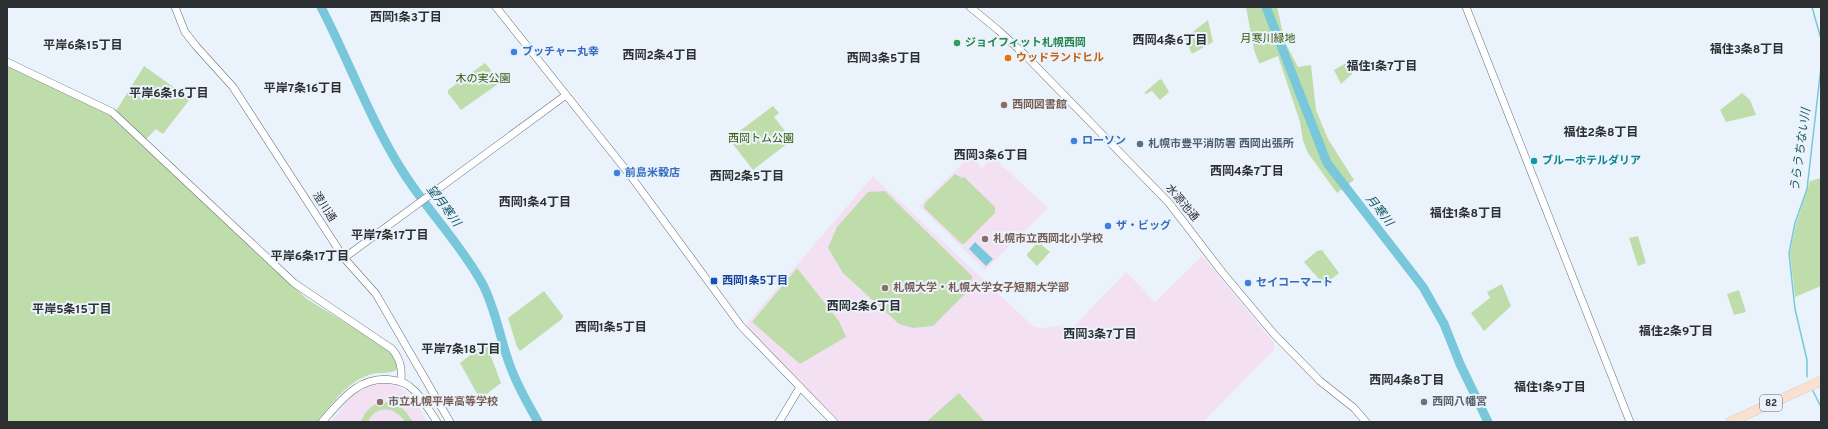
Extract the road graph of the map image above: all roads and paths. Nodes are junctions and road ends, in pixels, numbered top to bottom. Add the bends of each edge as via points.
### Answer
1 (174, 7) edge
2 (496, 7) edge
3 (970, 7) edge
4 (1466, 7) edge
5 (7, 62) edge
6 (566, 95) junction
7 (344, 258) junction
8 (1821, 381) edge
9 (401, 382) junction
10 (800, 387) junction
11 (447, 421) edge
12 (322, 422) edge
13 (437, 422) edge
14 (779, 422) edge
15 (834, 422) edge
16 (1366, 422) edge
17 (1630, 422) edge
18 (1730, 422) edge

1 - 7 street, 澄川通 via 185,32 233,87
2 - 6 street
3 - 16 street, 水源池通 via 1025,55 1164,197 1274,334 1320,382 1354,408
4 - 17 street
5 - 9 street via 112,112 294,283 392,350 399,358
6 - 7 street
6 - 10 street via 630,175 741,326
7 - 11 street, 澄川通 via 376,294
8 - 18 main road, 82
9 - 12 street via 378,379 362,384 342,399
9 - 13 street via 417,393
10 - 14 street
10 - 15 street

